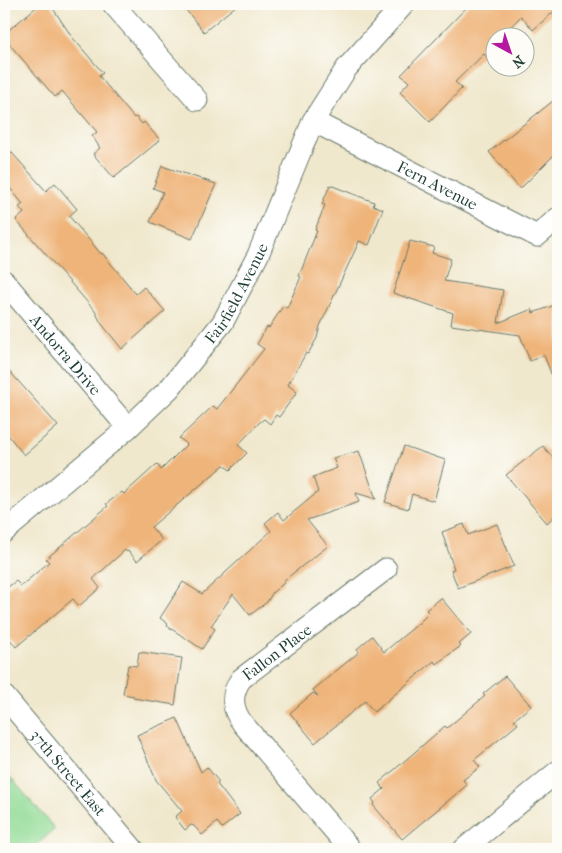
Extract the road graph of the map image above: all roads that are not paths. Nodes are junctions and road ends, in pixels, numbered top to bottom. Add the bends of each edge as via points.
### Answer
1 (113, 4) edge
2 (404, 4) edge
3 (197, 100) dead end
4 (313, 121) junction
5 (558, 218) edge
6 (4, 281) edge
7 (128, 428) junction
8 (4, 532) edge
9 (386, 569) dead end
10 (4, 696) edge
11 (558, 771) edge
12 (133, 849) edge
13 (350, 849) edge
14 (464, 849) edge

1 - 3 street
2 - 4 street, Fairfield Avenue via 346,69
4 - 5 street, Fern Avenue via 537,236
4 - 7 street, Fairfield Avenue via 258,255 223,322 169,389
6 - 7 street, Andorra Drive
7 - 8 street, Fairfield Avenue
9 - 13 street, Fallon Place via 241,680 233,696 236,715
10 - 12 street, 37th Street East
11 - 14 street

